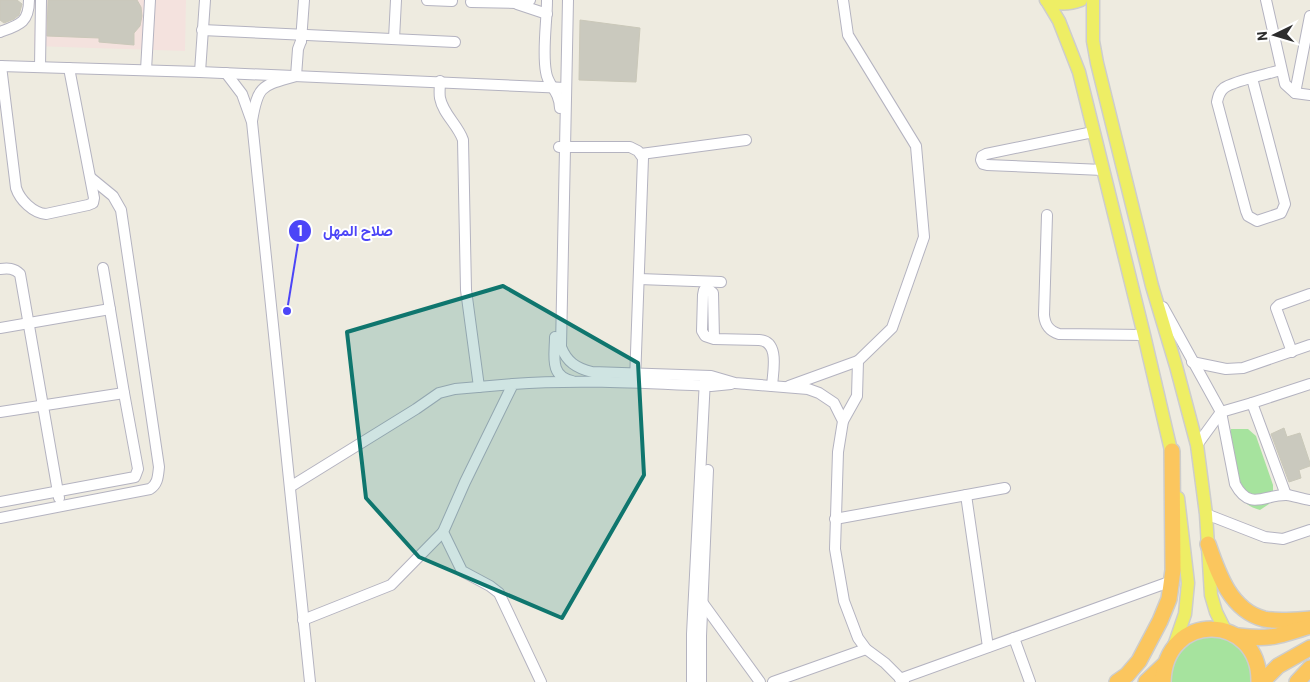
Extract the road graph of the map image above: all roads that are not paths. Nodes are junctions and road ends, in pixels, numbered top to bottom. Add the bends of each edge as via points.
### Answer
1 (30, 0) edge
2 (41, 0) edge
3 (150, 0) edge
4 (204, 0) edge
5 (304, 0) edge
6 (396, 0) edge
7 (427, 0) edge
8 (530, 0) edge
9 (547, 0) edge
10 (568, 0) edge
11 (843, 0) edge
12 (1046, 0) edge
13 (1081, 0) edge
14 (1093, 0) edge
15 (1266, 0) edge
16 (445, 1) edge
17 (471, 2) dead end
18 (516, 3) junction
19 (547, 14) junction
20 (1310, 16) edge
21 (202, 30) junction
22 (0, 32) edge
23 (302, 38) junction
24 (394, 39) junction
25 (455, 42) dead end
26 (0, 66) edge
27 (40, 67) junction
28 (69, 68) junction
29 (146, 70) junction
30 (1281, 70) junction
31 (200, 72) junction
32 (226, 73) junction
33 (300, 76) junction
34 (1252, 78) junction
35 (440, 82) junction
36 (554, 87) junction
37 (566, 88) junction
38 (1295, 93) junction
39 (1310, 95) edge
40 (252, 122) junction
41 (1093, 132) junction
42 (746, 140) dead end
43 (562, 147) junction
44 (1017, 148) junction
45 (641, 154) junction
46 (1017, 167) junction
47 (1103, 170) junction
48 (91, 178) junction
49 (1047, 215) dead end
50 (103, 268) dead end
51 (0, 269) edge
52 (639, 280) junction
53 (721, 282) dead end
54 (1152, 286) junction
55 (1310, 294) edge
56 (110, 309) junction
57 (28, 323) junction
58 (0, 328) edge
59 (1144, 335) junction
60 (714, 339) dead end
61 (1310, 345) edge
62 (1292, 352) junction
63 (858, 361) junction
64 (1192, 362) junction
65 (555, 365) junction
66 (635, 379) junction
67 (708, 381) junction
68 (540, 382) junction
69 (580, 382) junction
70 (513, 384) junction
71 (1310, 384) edge
72 (772, 386) junction
73 (479, 387) junction
74 (786, 387) junction
75 (124, 393) junction
76 (1252, 403) junction
77 (42, 405) junction
78 (0, 412) edge
79 (1221, 412) junction
80 (843, 421) junction
81 (1197, 445) junction
82 (1172, 451) junction
83 (290, 487) junction
84 (1005, 488) dead end
85 (58, 493) junction
86 (1286, 495) junction
87 (966, 496) junction
88 (1310, 500) edge
89 (0, 502) edge
90 (60, 506) junction
91 (1206, 514) junction
92 (0, 518) edge
93 (835, 519) junction
94 (1310, 530) edge
95 (443, 532) junction
96 (1208, 544) junction
97 (1172, 581) junction
98 (698, 599) junction
99 (1310, 619) edge
100 (303, 620) junction
101 (1310, 626) edge
102 (1231, 633) junction
103 (1014, 638) junction
104 (1174, 646) junction
105 (988, 647) junction
106 (1310, 648) edge
107 (866, 649) junction
108 (1165, 664) junction
109 (1310, 668) edge
110 (902, 680) edge
111 (310, 682) edge
112 (541, 682) edge
113 (692, 682) edge
114 (701, 682) edge
115 (760, 682) edge
116 (773, 682) edge
117 (1030, 682) edge
118 (1117, 682) edge
119 (1146, 682) edge
120 (1163, 682) edge
121 (1260, 682) edge
122 (1297, 682) edge

1 - 22 street via 23,22
2 - 27 street
3 - 29 street
4 - 21 street
5 - 23 street
6 - 24 street
7 - 16 street
8 - 18 street
9 - 19 street
10 - 37 street
11 - 63 street via 848,35 916,146 924,237 892,328
12 - 13 main road via 1059,4
12 - 41 main road via 1059,21 1076,64
14 - 54 main road via 1092,41
15 - 30 street
17 - 18 street
18 - 19 street
19 - 36 street via 545,68
20 - 38 street
21 - 23 street
21 - 31 street
23 - 24 street
23 - 33 street via 298,49
24 - 25 street
26 - 27 street
26 - 48 street via 19,197 46,214 88,205 94,198
27 - 28 street
28 - 29 street
28 - 48 street
29 - 31 street
30 - 34 street
30 - 38 street via 1285,84
31 - 32 street
32 - 33 street
32 - 40 street via 242,94
33 - 35 street
33 - 40 street via 269,84 260,91 255,100
34 - 34 street via 1224,88 1217,102 1246,211 1248,216 1257,220 1281,213 1285,204
35 - 36 street
35 - 73 street via 442,104 463,140 466,290
36 - 37 street
36 - 43 street via 559,97
37 - 43 street
38 - 39 street
40 - 83 street
41 - 44 street
41 - 47 main road
42 - 45 street
43 - 45 street via 630,147
43 - 65 street
43 - 66 street via 561,347 569,361 579,369
44 - 46 street
44 - 46 street via 984,154 981,160 985,165
45 - 52 street
46 - 47 street
47 - 59 main road
48 - 90 street via 113,196 121,210 159,467 155,485 150,489
49 - 59 street via 1046,325 1059,334
50 - 56 street
51 - 57 street via 16,270 20,274
52 - 53 street
52 - 66 street
54 - 64 street
54 - 81 main road
55 - 62 street via 1276,308
56 - 57 street
56 - 75 street
57 - 58 street
57 - 77 street
59 - 82 main road
60 - 72 street via 768,342 773,349
61 - 62 street
62 - 64 street via 1244,368 1226,369
63 - 74 street
63 - 80 street via 856,396
64 - 79 street
65 - 68 street
65 - 69 street via 564,379
66 - 67 street
66 - 69 street
67 - 72 street
67 - 98 street
68 - 69 street
68 - 70 street
70 - 73 street
70 - 95 street
71 - 76 street
72 - 74 street
73 - 83 street via 455,388 439,394
74 - 80 street via 819,393 834,403
75 - 77 street
75 - 85 street via 138,469 136,477
76 - 79 street
76 - 86 street
77 - 78 street
77 - 85 street
79 - 81 street
79 - 86 street via 1240,492 1254,500
80 - 93 street
81 - 91 main road
82 - 97 highway
82 - 104 main road via 1188,583 1185,614
83 - 100 street
84 - 87 street
85 - 89 street
85 - 90 street
86 - 88 street
87 - 93 street
87 - 105 street
90 - 92 street
91 - 94 street via 1265,537 1282,539
91 - 96 main road
93 - 107 street via 835,549 844,601 858,638
95 - 100 street via 391,585
95 - 112 street via 462,571 499,593
96 - 99 highway via 1217,570 1240,606 1266,619
96 - 102 main road via 1211,595 1216,612
97 - 103 street
97 - 118 highway via 1169,599 1150,642 1139,661
98 - 113 street
98 - 114 street
98 - 115 street
100 - 111 street
101 - 102 highway via 1278,637 1252,638
102 - 104 highway via 1206,629 1189,634
102 - 121 highway via 1248,646 1255,657
103 - 105 street
103 - 117 street
104 - 108 highway
105 - 110 street
106 - 121 highway via 1284,662
107 - 110 street
107 - 116 street
108 - 119 highway
108 - 120 highway
109 - 122 highway

